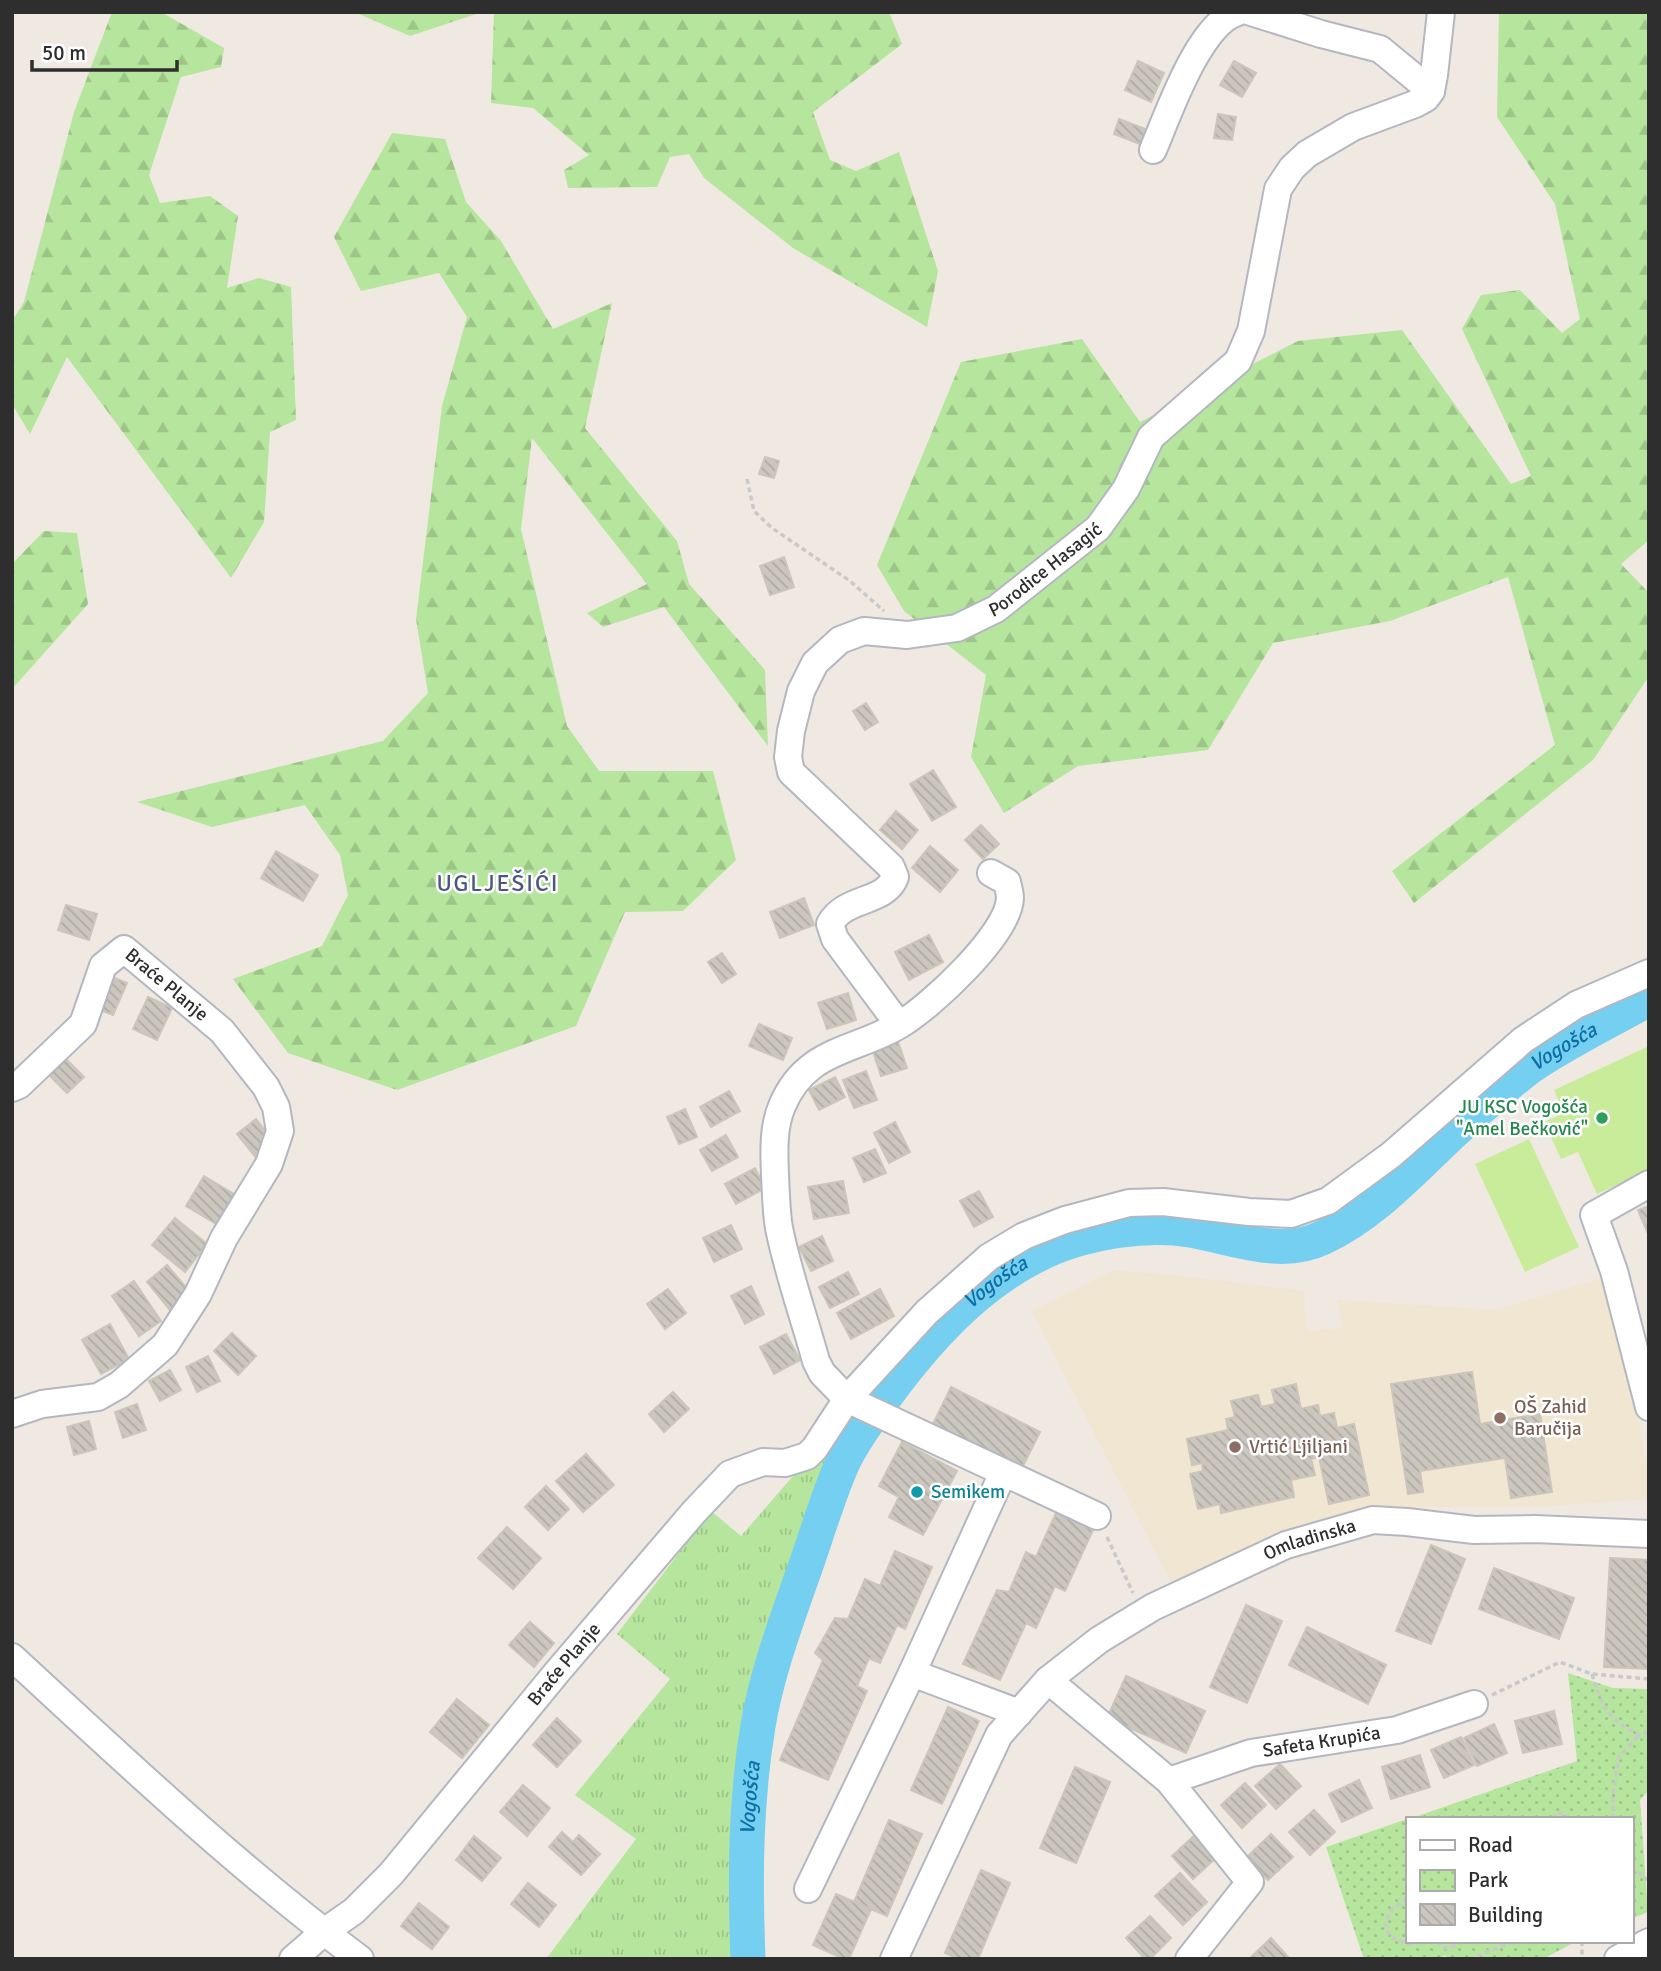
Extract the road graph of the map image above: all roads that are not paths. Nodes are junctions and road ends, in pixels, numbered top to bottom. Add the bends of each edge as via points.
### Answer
1 (1237, 12) edge
2 (1251, 12) edge
3 (1441, 12) edge
4 (1431, 91) junction
5 (1153, 150) dead end
6 (991, 873) dead end
7 (1649, 973) edge
8 (899, 1025) junction
9 (12, 1088) edge
10 (1649, 1184) edge
11 (854, 1402) junction
12 (1649, 1407) edge
13 (12, 1414) edge
14 (1003, 1473) junction
15 (1097, 1516) road end
16 (1649, 1534) edge
17 (12, 1657) edge
18 (912, 1673) junction
19 (1048, 1680) junction
20 (1474, 1704) road end
21 (1019, 1713) junction
22 (1170, 1781) junction
23 (808, 1889) dead end
24 (324, 1932) junction
25 (1649, 1942) edge
26 (293, 1959) edge
27 (360, 1959) edge
28 (894, 1959) edge
29 (1189, 1959) edge
30 (1618, 1959) edge

1 - 5 street via 1208,36 1190,64
2 - 4 street via 1380,49
3 - 4 street
4 - 8 street, Porodice Hasagić via 1415,104 1353,127 1292,168 1278,189 1251,331 1238,361 1151,436 1126,489 1098,528 996,609 957,628 907,635 864,631 840,640 815,663 801,691 791,731 791,772 891,867 895,877 886,891 836,913 830,924 835,939
6 - 8 street via 1007,882 1010,898 1000,927 948,987
7 - 11 street, Braće Planje via 1576,1005 1523,1040 1391,1155 1328,1201 1291,1213 1129,1203 1024,1236 989,1257 927,1312
8 - 11 street via 823,1057 803,1073 782,1105 777,1125 778,1226 816,1361 822,1373
9 - 13 street, Braće Planje via 83,1024 103,965 124,949 222,1031 266,1087 280,1131 269,1164 165,1345 98,1397 42,1404
10 - 12 street via 1594,1215 1614,1271
11 - 14 street
11 - 24 street, Braće Planje via 807,1456 763,1462 730,1474 558,1671 391,1874 354,1911
14 - 15 street
14 - 18 street
16 - 19 street, Omladinska via 1474,1530 1373,1520 1286,1545 1153,1607 1099,1640
17 - 24 street
18 - 21 street
18 - 23 street
19 - 21 street, Omladinska
19 - 22 street
20 - 22 street, Safeta Krupića via 1397,1730 1251,1753
21 - 28 street, Omladinska via 999,1735
22 - 29 street via 1250,1882
24 - 26 street, Braće Planje
24 - 27 street
25 - 30 street

